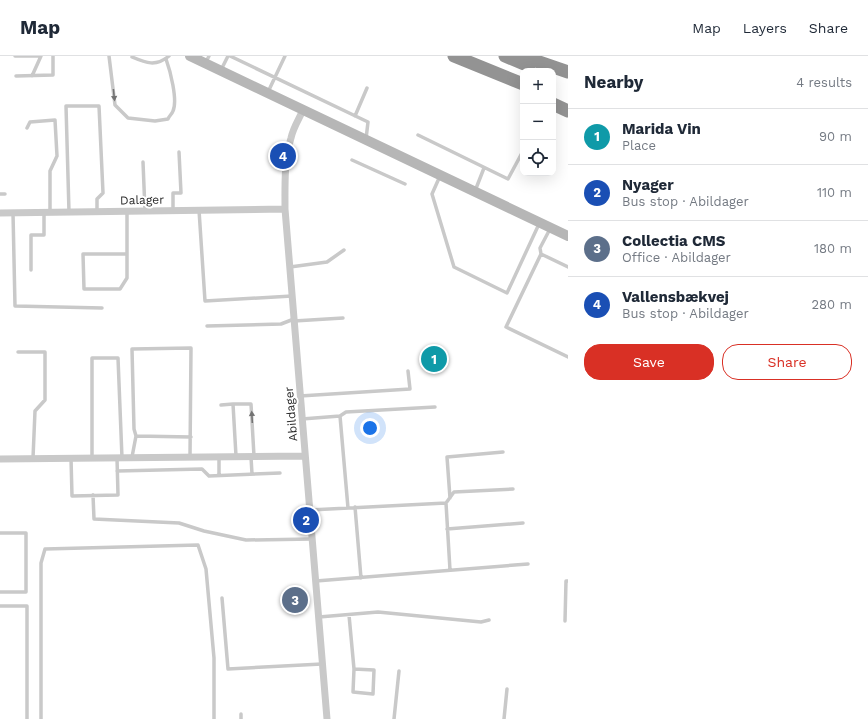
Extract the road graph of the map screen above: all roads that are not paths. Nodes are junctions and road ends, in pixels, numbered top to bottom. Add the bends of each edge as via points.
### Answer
1 (15, 56) edge
2 (53, 56) edge
3 (109, 56) edge
4 (190, 56) edge
5 (229, 56) edge
6 (285, 56) edge
7 (454, 56) edge
8 (505, 56) edge
9 (522, 56) edge
10 (132, 57) dead end
11 (167, 57) edge
12 (208, 60) edge
13 (534, 68) edge
14 (221, 71) junction
15 (493, 72) junction
16 (568, 72) edge
17 (16, 76) dead end
18 (32, 76) junction
19 (274, 77) junction
20 (556, 77) edge
21 (568, 82) edge
22 (520, 83) edge
23 (520, 86) edge
24 (367, 88) dead end
25 (267, 93) junction
26 (556, 97) edge
27 (568, 102) edge
28 (556, 105) edge
29 (303, 110) junction
30 (568, 111) edge
31 (355, 116) junction
32 (27, 128) dead end
33 (418, 135) dead end
34 (366, 140) junction
35 (179, 152) dead end
36 (520, 157) edge
37 (352, 160) dead end
38 (143, 162) dead end
39 (484, 168) junction
40 (440, 175) junction
41 (405, 184) dead end
42 (474, 192) junction
43 (0, 194) edge
44 (5, 194) dead end
45 (285, 209) junction
46 (199, 210) junction
47 (127, 211) junction
48 (145, 211) junction
49 (173, 211) junction
50 (47, 212) junction
51 (69, 212) junction
52 (97, 212) junction
53 (0, 213) edge
54 (13, 213) junction
55 (540, 223) junction
56 (550, 228) junction
57 (568, 236) edge
58 (344, 250) dead end
59 (127, 254) junction
60 (541, 254) junction
61 (290, 267) junction
62 (568, 267) edge
63 (31, 270) dead end
64 (292, 296) junction
65 (102, 308) dead end
66 (343, 318) dead end
67 (294, 320) junction
68 (207, 326) dead end
69 (18, 352) dead end
70 (568, 357) edge
71 (408, 371) dead end
72 (300, 396) junction
73 (233, 404) junction
74 (221, 405) dead end
75 (435, 407) dead end
76 (340, 416) junction
77 (302, 419) junction
78 (136, 436) junction
79 (191, 436) junction
80 (503, 452) dead end
81 (236, 456) junction
82 (253, 456) junction
83 (305, 456) junction
84 (132, 457) junction
85 (190, 457) junction
86 (219, 457) junction
87 (33, 458) junction
88 (71, 458) junction
89 (92, 458) junction
90 (119, 458) junction
91 (0, 459) edge
92 (117, 471) junction
93 (280, 473) dead end
94 (252, 474) junction
95 (219, 475) junction
96 (513, 489) dead end
97 (92, 495) junction
98 (450, 498) junction
99 (446, 503) junction
100 (355, 507) junction
101 (348, 508) junction
102 (310, 510) junction
103 (523, 523) dead end
104 (447, 529) junction
105 (0, 533) edge
106 (312, 539) junction
107 (528, 564) dead end
108 (450, 570) junction
109 (361, 578) junction
110 (316, 581) junction
111 (568, 581) edge
112 (0, 592) edge
113 (222, 598) dead end
114 (0, 606) edge
115 (349, 615) junction
116 (319, 617) junction
117 (489, 620) dead end
118 (565, 620) dead end
119 (322, 664) junction
120 (354, 669) junction
121 (399, 671) dead end
122 (507, 689) dead end
123 (241, 714) dead end
124 (27, 719) edge
125 (41, 719) edge
126 (214, 719) edge
127 (241, 719) edge
128 (327, 719) edge
129 (394, 719) edge
130 (504, 719) edge

1 - 18 lane via 41,56
2 - 18 lane via 53,75
3 -> 11 lane via 115,105 128,118 155,121 168,119 174,110 173,85
4 - 12 street
5 - 14 lane
5 - 19 lane
6 - 19 lane
7 - 15 highway
8 - 13 highway
9 - 16 highway
10 - 11 lane via 147,64 163,62
12 - 14 street
14 - 25 street
15 - 22 highway
15 - 23 highway
17 - 18 lane
19 - 25 lane
19 - 31 lane
20 - 21 highway
24 - 31 lane
25 - 29 street
26 - 27 highway
28 - 30 highway
29 - 34 street
29 - 45 street, Abildager via 287,152
31 - 34 lane via 368,122
32 - 50 lane via 30,122 55,120 57,156 50,171
33 - 39 lane
34 - 40 street
35 - 49 lane via 181,192 173,193
36 - 39 lane via 508,179
37 - 41 lane
38 - 48 lane
39 - 42 lane
40 - 42 street
40 - 55 lane via 432,194 454,267 507,293
42 - 55 street
43 - 44 lane
45 - 46 street, Dalager
45 - 61 street, Abildager
46 - 49 street, Dalager
46 - 64 lane via 205,301
47 - 48 street, Dalager
47 - 52 street, Dalager
47 - 59 lane
48 - 49 street, Dalager
50 - 51 street, Dalager
50 - 54 street, Dalager
50 - 63 lane via 44,235 31,235
51 - 52 street, Dalager
51 - 52 lane via 66,106 99,106 104,193 97,198
53 - 54 street, Dalager
54 - 65 lane via 14,306
55 - 56 street
56 - 57 street
56 - 60 lane via 540,248
58 - 61 lane via 327,262
59 - 59 lane via 127,278 120,289 84,289 83,254
60 - 62 lane
60 - 70 lane via 506,328
61 - 64 street, Abildager
64 - 67 street, Abildager
66 - 67 lane
67 - 68 lane via 281,324
67 - 72 street, Abildager
69 - 87 lane via 45,352 45,400 35,411
71 - 72 lane via 410,389
72 - 77 street, Abildager
73 - 74 lane
73 - 81 lane
82 -> 73 lane via 251,404
75 - 76 lane via 346,412
76 - 77 lane
76 - 101 lane
77 - 83 street, Abildager
78 - 79 lane
78 - 79 lane via 132,349 191,348
78 - 84 lane
79 - 85 lane
80 - 98 lane via 446,457
81 - 82 street
81 - 86 street
82 - 83 street
82 - 94 lane
83 - 102 street, Abildager
84 - 85 street
84 - 90 street
85 - 86 street
86 - 95 lane
87 - 88 street
87 - 91 street
88 - 89 street
88 - 97 lane via 72,496
89 - 90 street
89 - 90 lane via 92,358 118,358
90 - 92 lane
92 - 95 lane via 202,469 210,476
92 - 97 lane via 118,495
93 - 94 lane
94 - 95 lane
96 - 98 lane via 454,492
97 - 106 lane via 94,519 179,523 246,540
98 - 99 lane
99 - 100 lane
99 - 104 lane
100 - 101 lane
100 - 109 lane
101 - 102 lane
102 - 106 street, Abildager
103 - 104 lane
104 - 108 lane
105 - 112 lane via 26,533 26,592
106 - 110 street, Abildager
107 - 108 lane
108 - 109 lane
109 - 110 lane
110 - 116 street, Abildager
111 - 118 lane
113 - 119 lane via 228,669
114 - 124 lane via 27,606
115 - 116 lane
115 - 117 lane via 378,612 481,622
115 - 120 lane
116 - 119 street, Abildager
119 - 128 street, Abildager
120 - 120 lane via 353,692 373,694 374,670
121 - 129 lane
122 - 130 lane
123 - 127 lane
125 - 126 lane via 41,563 45,549 198,545 206,569 213,644

